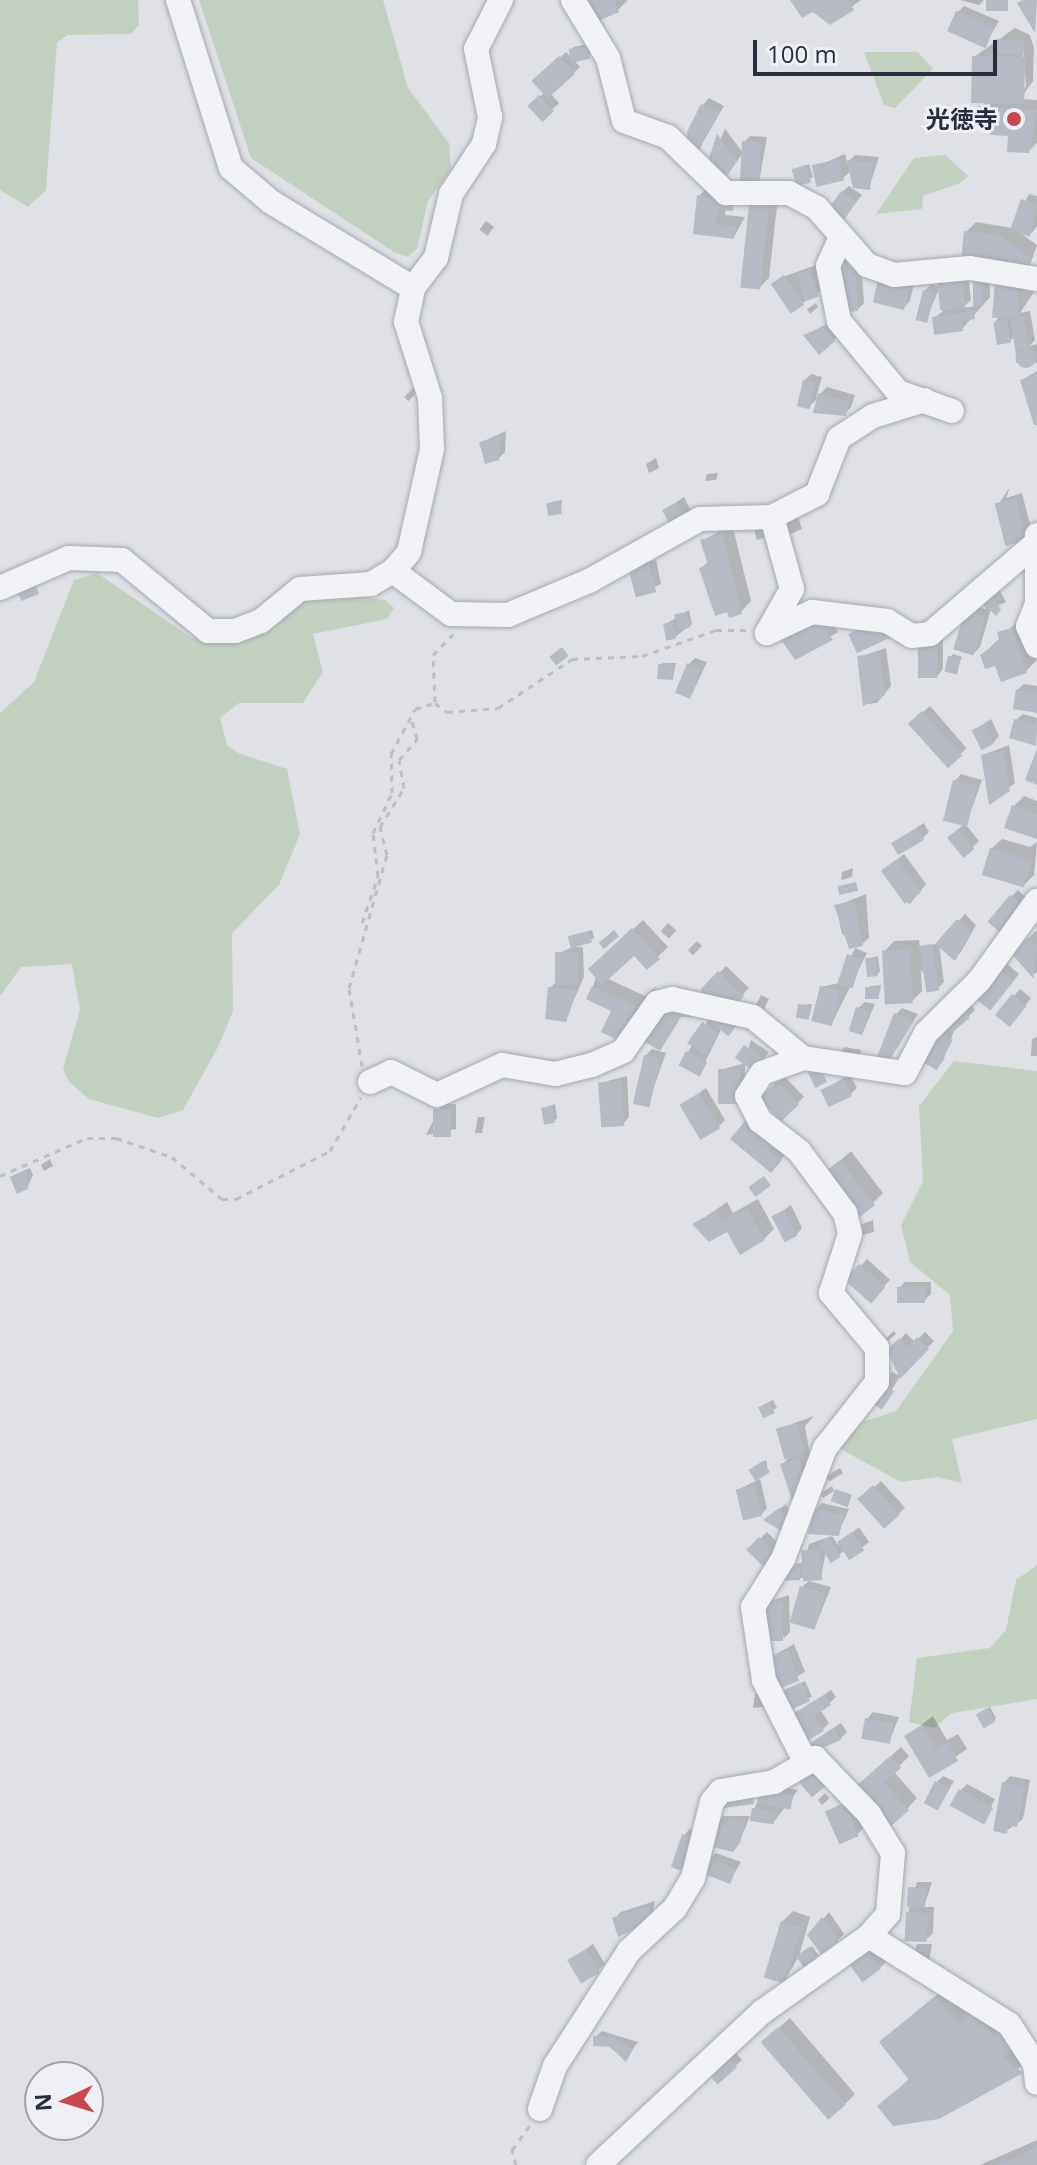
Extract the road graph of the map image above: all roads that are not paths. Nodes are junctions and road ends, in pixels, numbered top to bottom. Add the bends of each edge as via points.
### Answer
1 (178, 0) edge
2 (501, 0) edge
3 (573, 0) edge
4 (841, 237) junction
5 (1037, 279) edge
6 (413, 288) junction
7 (925, 400) junction
8 (952, 411) dead end
9 (772, 517) junction
10 (1037, 535) edge
11 (1036, 543) edge
12 (393, 571) junction
13 (0, 588) edge
14 (1037, 603) edge
15 (1037, 646) edge
16 (1037, 901) edge
17 (803, 1058) junction
18 (370, 1082) road end
19 (804, 1759) junction
20 (869, 1936) junction
21 (1037, 2083) edge
22 (540, 2109) road end
23 (598, 2165) edge

1 - 6 street via 231,168 271,202
2 - 6 street via 476,49 490,117 484,144 451,194 436,258
3 - 4 street via 608,58 624,121 668,137 726,193 789,193 817,208
4 - 5 street via 867,265 894,275 970,268
4 - 7 street via 828,266 839,321 898,392
6 - 12 street via 406,322 430,398 432,449 409,552
7 - 8 street
7 - 9 street via 873,416 839,438 817,494
9 - 11 street via 792,589 767,633 812,612 887,621 912,636 930,634
9 - 12 street via 700,519 589,581 508,615 451,614
10 - 11 street
11 - 14 street
12 - 13 street via 371,584 300,589 261,621 235,631 208,631 122,560 69,558
14 - 15 street via 1028,626
16 - 17 street via 979,981 926,1033 905,1073
17 - 18 street via 753,1017 672,999 657,1003 623,1051 592,1065 555,1074 502,1065 437,1095 391,1072
17 - 19 street via 762,1073 750,1086 750,1108 799,1151 845,1213 850,1234 831,1293 877,1348 877,1382 825,1448 783,1559 753,1607 764,1680
19 - 20 street via 815,1758 856,1799 893,1853 888,1914
19 - 22 street via 774,1782 733,1787 712,1802 693,1878 675,1908 629,1951 555,2066
20 - 21 street via 1009,2024 1035,2064
20 - 23 street via 762,2012

